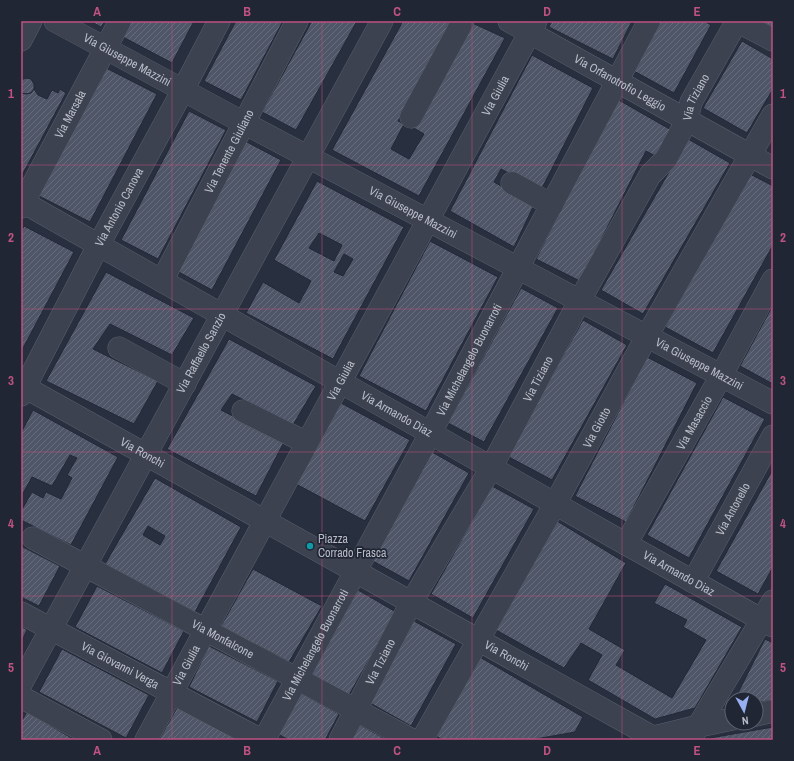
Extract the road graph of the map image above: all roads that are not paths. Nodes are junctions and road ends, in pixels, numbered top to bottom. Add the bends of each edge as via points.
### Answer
1 (31, 21) edge
2 (55, 21) edge
3 (120, 21) edge
4 (219, 21) edge
5 (297, 21) edge
6 (382, 21) edge
7 (463, 21) edge
8 (509, 21) edge
9 (648, 21) edge
10 (737, 21) edge
11 (533, 27) edge
12 (21, 40) edge
13 (773, 40) edge
14 (106, 48) junction
15 (617, 81) junction
16 (183, 90) junction
17 (773, 115) edge
18 (411, 117) dead end
19 (688, 120) junction
20 (244, 123) junction
21 (751, 155) junction
22 (308, 157) junction
23 (773, 168) edge
24 (512, 183) dead end
25 (22, 204) edge
26 (552, 205) junction
27 (428, 220) junction
28 (98, 246) junction
29 (517, 267) junction
30 (773, 280) edge
31 (162, 281) junction
32 (580, 300) junction
33 (222, 316) junction
34 (647, 336) junction
35 (119, 348) dead end
36 (721, 376) junction
37 (340, 382) junction
38 (185, 384) junction
39 (22, 389) edge
40 (773, 403) edge
41 (243, 411) dead end
42 (430, 433) junction
43 (773, 436) edge
44 (307, 443) junction
45 (146, 454) junction
46 (491, 468) junction
47 (555, 504) junction
48 (265, 520) junction
49 (33, 538) dead end
50 (626, 544) junction
51 (85, 566) junction
52 (355, 571) junction
53 (693, 582) junction
54 (411, 603) junction
55 (21, 613) edge
56 (770, 615) edge
57 (51, 629) junction
58 (205, 630) junction
59 (478, 640) junction
60 (297, 678) junction
61 (21, 684) edge
62 (172, 692) junction
63 (21, 697) edge
64 (356, 711) junction
65 (724, 722) edge
66 (694, 733) edge
67 (650, 739) edge
68 (101, 740) edge
69 (146, 740) edge
70 (262, 740) edge
71 (340, 740) edge
72 (412, 740) edge
73 (422, 740) edge

1 - 12 street
2 - 14 street, Via Giuseppe Mazzini
3 - 14 street, Via Marsala
4 - 16 street, Via Antonio Canova
5 - 20 street, Via Tenente Giuliano
6 - 22 street, Via Raffaello Sanzio
7 - 18 street
8 - 11 street, Via Orfanotrofio Leggio
9 - 15 street, Via Michelangelo Buonarroti
10 - 13 street
10 - 19 street, Via Tiziano via 691,102
11 - 15 street, Via Orfanotrofio Leggio
11 - 27 street, Via Giulia
14 - 16 street, Via Giuseppe Mazzini
14 - 25 street, Via Marsala
15 - 19 street, Via Orfanotrofio Leggio
15 - 26 street, Via Michelangelo Buonarroti
16 - 20 street, Via Giuseppe Mazzini
16 - 28 street, Via Antonio Canova
17 - 21 street, Via Giotto
19 - 21 street, Via Orfanotrofio Leggio
19 - 32 street, Via Tiziano via 666,159 650,175
20 - 22 street, Via Giuseppe Mazzini
20 - 31 street, Via Tenente Giuliano
21 - 23 street, Via Orfanotrofio Leggio
21 - 34 street, Via Giotto
22 - 27 street, Via Giuseppe Mazzini
22 - 33 street, Via Raffaello Sanzio
24 - 26 street
25 - 28 street, Via Armando Diaz
26 - 29 street, Via Michelangelo Buonarroti
27 - 29 street, Via Giuseppe Mazzini
27 - 37 street, Via Giulia
28 - 31 street, Via Armando Diaz
28 - 39 street, Via Antonio Canova
29 - 32 street, Via Giuseppe Mazzini
29 - 42 street, Via Michelangelo Buonarroti
30 - 36 street, Via Masaccio
31 - 33 street, Via Armando Diaz
32 - 34 street, Via Giuseppe Mazzini
32 - 46 street, Via Tiziano
33 - 37 street, Via Armando Diaz
33 - 38 street, Via Raffaello Sanzio
34 - 36 street, Via Giuseppe Mazzini
34 - 47 street, Via Giotto
35 - 38 street
36 - 40 street, Via Giuseppe Mazzini
36 - 50 street, Via Masaccio
37 - 42 street, Via Armando Diaz
37 - 44 street, Via Giulia
38 - 45 street, Via Raffaello Sanzio
39 - 45 street, Via Ronchi
41 - 44 street
42 - 46 street, Via Armando Diaz
42 - 52 street, Via Michelangelo Buonarroti
43 - 53 street, Via Antonello
44 - 48 street, Via Giulia
45 - 48 street, Via Ronchi
45 - 51 street, Via Raffaello Sanzio
46 - 47 street, Via Armando Diaz
46 - 54 street, Via Tiziano
47 - 50 street, Via Armando Diaz
47 - 59 street, Via Giotto
48 - 52 street, Via Ronchi
48 - 58 street, Via Giulia
49 - 51 street, Via Monfalcone
50 - 53 street, Via Armando Diaz
51 - 57 street, Via Raffaello Sanzio
51 - 58 street, Via Monfalcone
52 - 54 street, Via Ronchi
52 - 60 street, Via Michelangelo Buonarroti
53 - 56 street, Via Armando Diaz
54 - 59 street, Via Ronchi
54 - 64 street, Via Tiziano
55 - 57 street, Via Giovanni Verga
56 - 66 street
57 - 61 street, Via Raffaello Sanzio
57 - 62 street, Via Giovanni Verga
58 - 60 street, Via Monfalcone
58 - 62 street, Via Giulia
59 - 67 street, Via Ronchi
59 - 73 street, Via Giotto
60 - 64 street, Via Monfalcone
60 - 70 street, Via Michelangelo Buonarroti
62 - 69 street, Via Giulia
62 - 70 street, Via Giovanni Verga
63 - 68 street
64 - 71 street, Via Tiziano
64 - 72 street, Via Monfalcone
65 - 66 street
66 - 67 street

